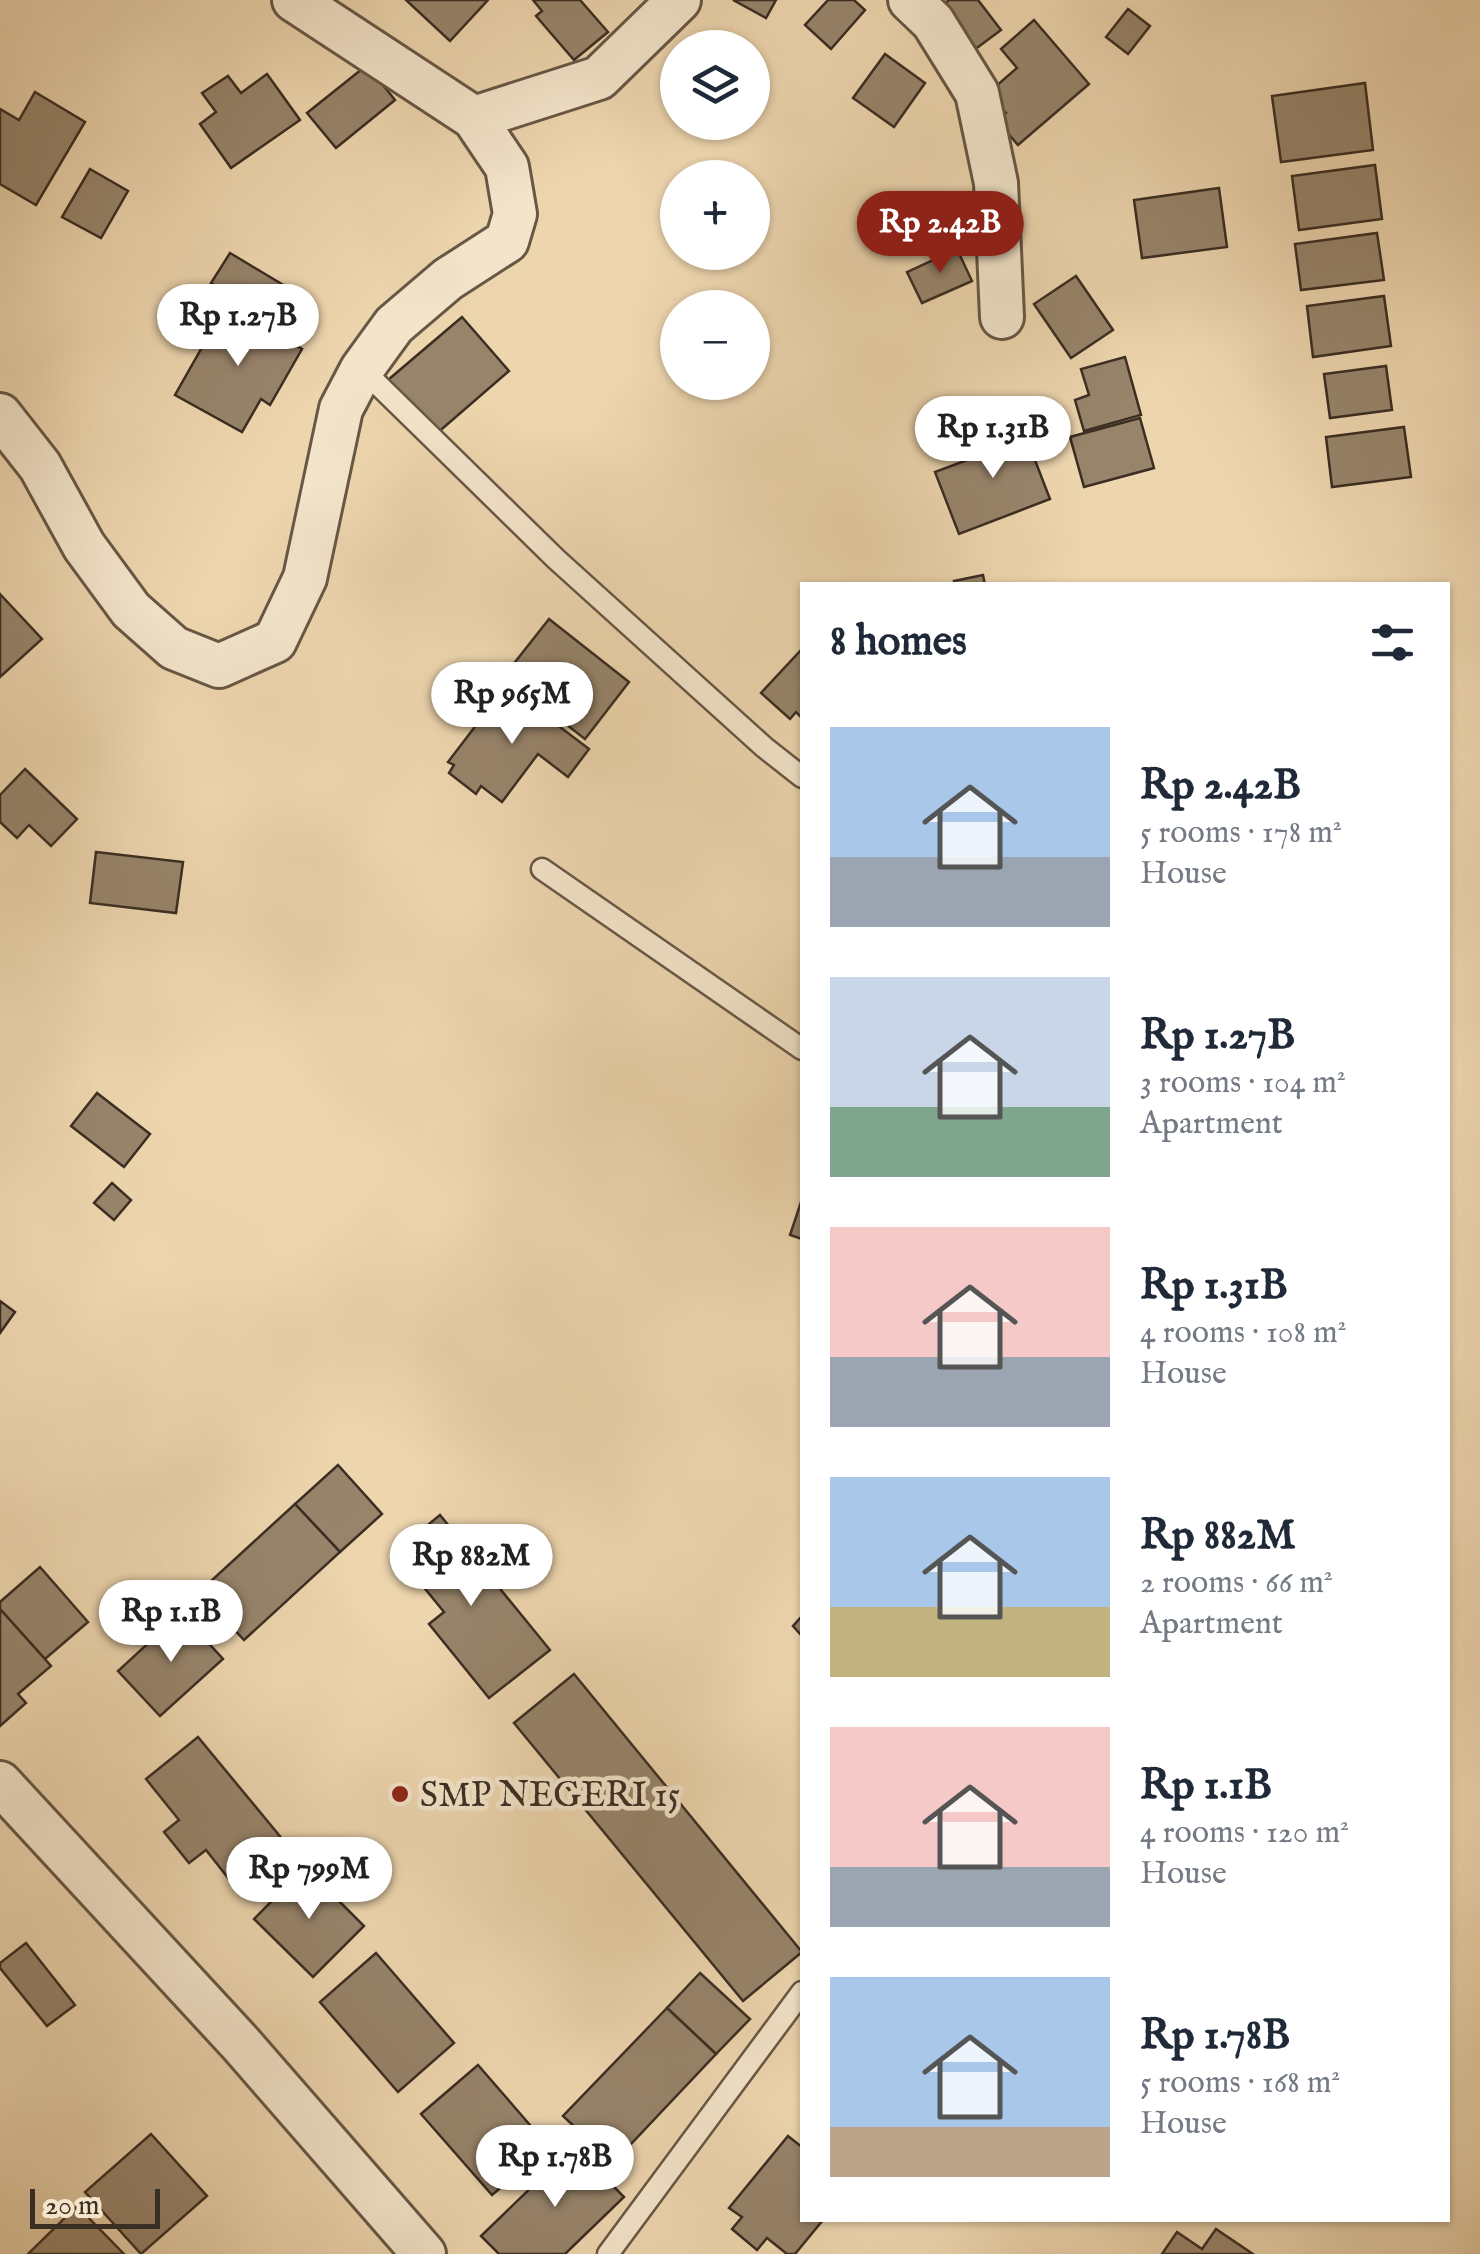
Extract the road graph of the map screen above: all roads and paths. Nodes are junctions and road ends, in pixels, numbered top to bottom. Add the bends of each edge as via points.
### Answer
1 (294, 0) edge
2 (679, 0) edge
3 (910, 0) edge
4 (474, 118) junction
5 (1002, 318) dead end
6 (362, 369) junction
7 (0, 415) edge
8 (800, 775) edge
9 (542, 868) dead end
10 (800, 1048) edge
11 (0, 1782) edge
12 (800, 1995) edge
13 (424, 2254) edge
14 (608, 2254) edge

1 - 4 street
2 - 4 street via 599,78
3 - 5 street via 933,22 977,93 996,183
4 - 6 street via 508,167 515,214 508,241 394,325
6 - 7 street via 341,409 305,578 275,641 219,666 174,648 131,610
6 - 8 lane via 556,559
9 - 10 lane
11 - 13 street
12 - 14 lane

